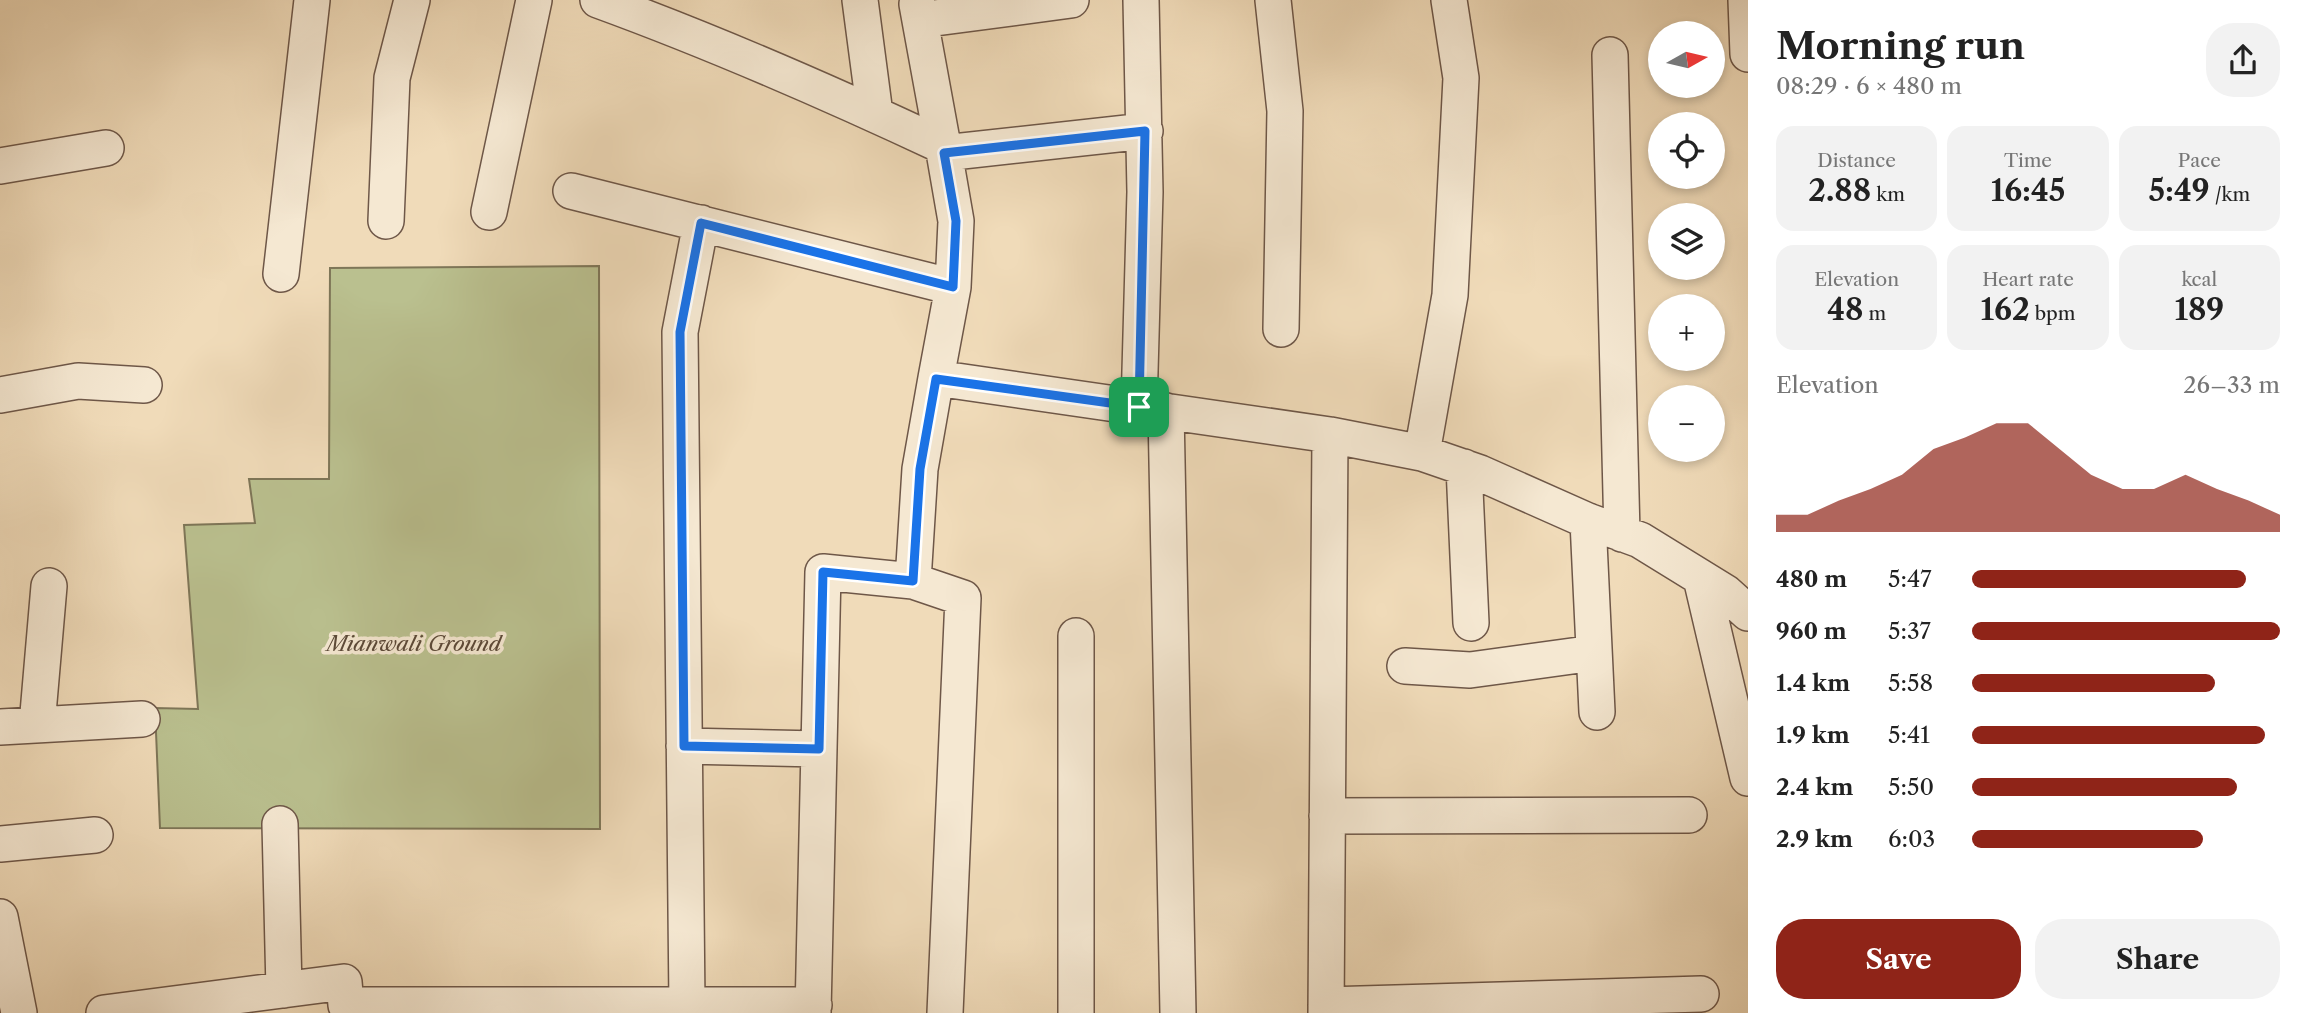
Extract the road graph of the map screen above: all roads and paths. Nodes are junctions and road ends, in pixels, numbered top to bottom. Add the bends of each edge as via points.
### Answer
1 (312, 0) edge
2 (412, 0) edge
3 (534, 0) edge
4 (598, 0) edge
5 (860, 0) edge
6 (1071, 0) edge
7 (1140, 0) edge
8 (1273, 0) edge
9 (1450, 0) edge
10 (1746, 0) edge
11 (683, 16) edge
12 (1748, 54) edge
13 (1610, 55) dead end
14 (875, 114) junction
15 (1145, 131) junction
16 (106, 148) dead end
17 (944, 149) junction
18 (0, 166) edge
19 (571, 191) dead end
20 (489, 212) dead end
21 (386, 221) dead end
22 (701, 223) junction
23 (281, 274) dead end
24 (953, 287) junction
25 (1281, 329) dead end
26 (936, 379) junction
27 (144, 385) dead end
28 (0, 395) edge
29 (1153, 409) junction
30 (1330, 435) junction
31 (1422, 453) junction
32 (1464, 467) junction
33 (1588, 521) junction
34 (1622, 534) junction
35 (1701, 578) junction
36 (913, 581) junction
37 (49, 586) dead end
38 (1748, 613) edge
39 (1471, 623) dead end
40 (1076, 636) dead end
41 (1594, 653) junction
42 (1405, 666) dead end
43 (1597, 712) dead end
44 (142, 719) dead end
45 (37, 724) junction
46 (0, 726) edge
47 (684, 746) junction
48 (819, 749) junction
49 (1748, 778) edge
50 (1689, 815) dead end
51 (1327, 816) junction
52 (280, 824) dead end
53 (95, 835) dead end
54 (0, 844) edge
55 (0, 917) edge
56 (284, 990) junction
57 (1701, 994) dead end
58 (687, 1004) junction
59 (813, 1009) edge
60 (1326, 1009) edge
61 (19, 1013) edge
62 (104, 1013) edge
63 (945, 1013) edge
64 (1076, 1013) edge
65 (1178, 1013) edge

1 - 23 street
2 - 21 street via 392,78
3 - 20 street
4 - 11 street
5 - 14 street
6 - 17 street via 919,12
7 - 15 street
8 - 25 street via 1285,111
9 - 31 street via 1461,78 1450,295
10 - 12 street
11 - 14 street
13 - 34 street
14 - 17 street
15 - 17 street
15 - 29 street
16 - 18 street
17 - 24 street via 956,221
19 - 22 street
22 - 24 street
22 - 47 street via 680,332
24 - 26 street
26 - 29 street
26 - 36 street via 920,469
27 - 28 street via 78,381
29 - 30 street
29 - 65 street
30 - 31 street
30 - 51 street
31 - 32 street
32 - 33 street
32 - 39 street
33 - 34 street
33 - 41 street
34 - 35 street via 1640,540
35 - 38 street
35 - 49 street
36 - 48 street via 823,572
36 - 63 street via 963,598
37 - 45 street
40 - 64 street
41 - 42 street via 1470,670
41 - 43 street
44 - 45 street
45 - 46 street
47 - 48 street
47 - 58 street
48 - 59 street
50 - 51 street
51 - 60 street
52 - 56 street
53 - 54 street
55 - 61 street
56 - 58 street via 344,982 346,1005
56 - 62 street
57 - 60 street
58 - 59 street

